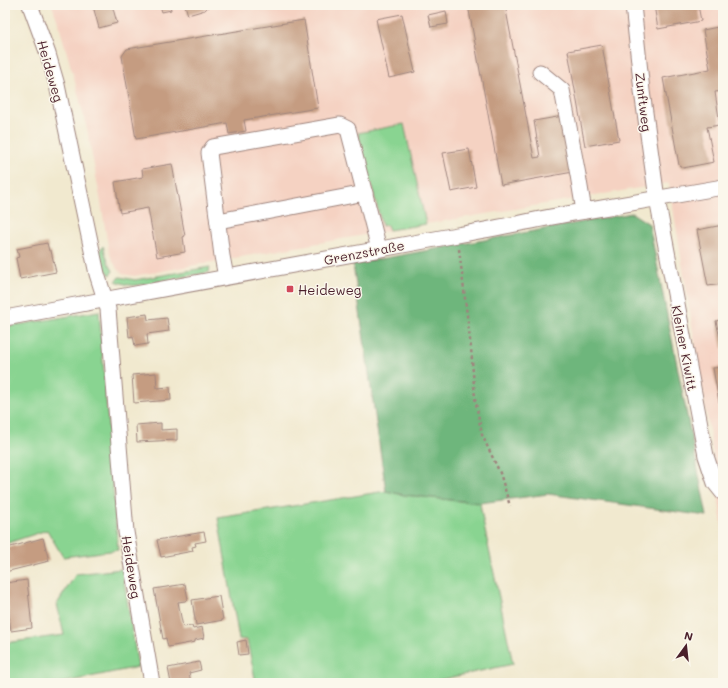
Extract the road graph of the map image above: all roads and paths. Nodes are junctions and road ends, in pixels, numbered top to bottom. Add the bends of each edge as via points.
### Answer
1 (30, 5) edge
2 (633, 5) edge
3 (540, 72) dead end
4 (723, 187) edge
5 (365, 193) junction
6 (656, 199) junction
7 (584, 211) junction
8 (218, 220) junction
9 (457, 235) junction
10 (379, 249) junction
11 (226, 278) junction
12 (106, 300) junction
13 (5, 318) edge
14 (723, 492) edge
15 (510, 506) dead end
16 (152, 683) edge

1 - 12 street, Heideweg via 57,85 97,274
2 - 6 street, Zunftweg
3 - 7 street via 562,90
4 - 6 street, Grenzstraße
5 - 8 street
5 - 8 street via 348,129 340,125 213,147 209,153
5 - 10 street
6 - 7 street, Grenzstraße
6 - 14 street, Kleiner Kiwitt via 706,456 715,483
7 - 9 street, Grenzstraße
8 - 11 street
9 - 10 street, Grenzstraße
9 - 15 path via 475,398 482,435 500,472
10 - 11 street, Grenzstraße
11 - 12 street, Grenzstraße
12 - 13 street, Grenzstraße
12 - 16 street, Heideweg via 126,532

